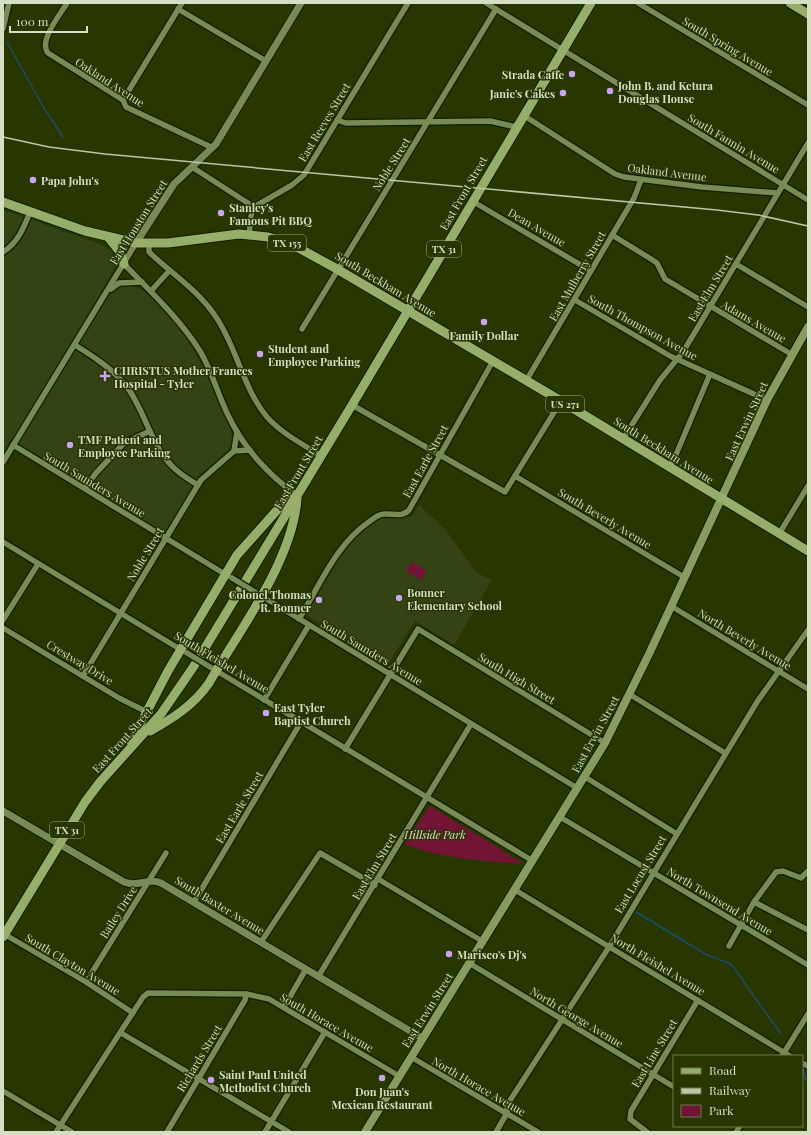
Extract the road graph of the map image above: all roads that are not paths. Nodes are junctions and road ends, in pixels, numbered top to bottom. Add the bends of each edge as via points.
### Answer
1 (9, 3) edge
2 (67, 3) edge
3 (182, 3) edge
4 (301, 3) edge
5 (408, 3) edge
6 (486, 3) edge
7 (591, 3) edge
8 (638, 3) edge
9 (790, 3) edge
10 (178, 9) junction
11 (496, 9) junction
12 (808, 14) edge
13 (3, 30) edge
14 (562, 50) junction
15 (266, 61) junction
16 (123, 100) junction
17 (808, 105) edge
18 (523, 115) junction
19 (337, 120) junction
20 (429, 122) junction
21 (516, 127) junction
22 (808, 143) edge
23 (213, 148) junction
24 (192, 167) junction
25 (641, 180) junction
26 (783, 185) junction
27 (778, 193) junction
28 (808, 200) edge
29 (472, 201) junction
30 (3, 202) edge
31 (254, 207) junction
32 (30, 212) junction
33 (249, 235) junction
34 (612, 235) junction
35 (108, 237) junction
36 (136, 243) junction
37 (149, 243) junction
38 (3, 252) edge
39 (124, 264) junction
40 (736, 264) junction
41 (337, 269) junction
42 (169, 271) junction
43 (591, 271) junction
44 (142, 282) junction
45 (108, 290) junction
46 (151, 291) junction
47 (575, 300) junction
48 (710, 307) junction
49 (808, 307) edge
50 (408, 312) junction
51 (808, 327) edge
52 (302, 328) dead end
53 (75, 345) junction
54 (791, 354) junction
55 (677, 359) junction
56 (493, 361) junction
57 (710, 374) junction
58 (526, 381) junction
59 (767, 400) junction
60 (561, 401) junction
61 (352, 405) junction
62 (150, 431) junction
63 (237, 432) junction
64 (623, 439) junction
65 (13, 446) junction
66 (250, 450) junction
67 (234, 451) junction
68 (440, 454) junction
69 (321, 456) junction
70 (3, 462) edge
71 (669, 467) junction
72 (515, 476) junction
73 (198, 485) junction
74 (808, 486) edge
75 (85, 488) junction
76 (298, 496) junction
77 (721, 499) junction
78 (779, 534) junction
79 (166, 538) junction
80 (3, 542) edge
81 (808, 551) edge
82 (38, 564) junction
83 (228, 576) junction
84 (684, 577) junction
85 (258, 594) junction
86 (671, 606) junction
87 (121, 614) junction
88 (299, 619) junction
89 (3, 620) edge
90 (309, 625) junction
91 (3, 628) edge
92 (808, 630) edge
93 (184, 651) junction
94 (213, 669) junction
95 (779, 671) junction
96 (390, 675) junction
97 (83, 676) junction
98 (808, 689) edge
99 (630, 694) junction
100 (264, 700) junction
101 (147, 712) junction
102 (301, 722) junction
103 (471, 724) junction
104 (145, 734) junction
105 (605, 743) junction
106 (345, 749) junction
107 (725, 753) junction
108 (118, 762) junction
109 (585, 777) junction
110 (577, 788) junction
111 (427, 798) junction
112 (3, 811) edge
113 (560, 816) junction
114 (677, 834) junction
115 (58, 844) junction
116 (166, 853) dead end
117 (533, 861) junction
118 (808, 871) edge
119 (653, 872) junction
120 (378, 879) junction
121 (150, 881) junction
122 (375, 884) junction
123 (515, 890) junction
124 (194, 902) junction
125 (754, 902) junction
126 (741, 925) junction
127 (808, 930) edge
128 (4, 935) edge
129 (261, 942) junction
130 (482, 942) junction
131 (609, 946) junction
132 (729, 946) dead end
133 (469, 963) junction
134 (808, 965) edge
135 (306, 969) junction
136 (318, 977) junction
137 (86, 982) junction
138 (246, 994) junction
139 (698, 1000) junction
140 (284, 1007) junction
141 (133, 1013) junction
142 (808, 1014) edge
143 (563, 1020) junction
144 (325, 1032) junction
145 (121, 1033) junction
146 (422, 1038) junction
147 (783, 1054) edge
148 (411, 1057) junction
149 (652, 1074) junction
150 (399, 1076) junction
151 (199, 1078) junction
152 (673, 1086) edge
153 (3, 1091) edge
154 (507, 1113) junction
155 (271, 1121) junction
156 (60, 1125) junction
157 (56, 1132) edge
158 (72, 1132) edge
159 (167, 1132) edge
160 (265, 1132) edge
161 (289, 1132) edge
162 (365, 1132) edge
163 (496, 1132) edge
164 (538, 1132) edge
165 (647, 1132) edge

1 - 13 street
2 - 16 street, Oakland Avenue via 47,36 46,50 51,56
3 - 10 street
4 - 15 street, East Houston Street
5 - 19 street, East Reeves Street
6 - 11 street, South Fannin Avenue
7 - 14 main road, East Front Street / TX 31
8 - 17 street, South Spring Avenue
9 - 12 main road
10 - 15 street
10 - 16 street
11 - 14 street, South Fannin Avenue
11 - 20 street, Noble Street
14 - 18 main road, East Front Street / TX 31
14 - 26 street, South Fannin Avenue
15 - 23 street, East Houston Street
16 - 23 street, Oakland Avenue via 126,107
18 - 21 main road, East Front Street / TX 31
18 - 25 street, Oakland Avenue via 615,174
19 - 20 street via 346,123
19 - 31 street, East Reeves Street via 301,179
20 - 21 street via 490,121
20 - 41 street, Noble Street
21 - 29 main road, East Front Street / TX 31
22 - 26 street, East Elm Street
23 - 24 street, East Houston Street
24 - 31 street
24 - 36 street, East Houston Street via 169,191
25 - 27 street, Oakland Avenue
25 - 34 street, East Mulberry Street via 636,195
26 - 27 street, East Elm Street
26 - 28 street, South Fannin Avenue
27 - 40 street, East Elm Street
29 - 43 street, Dean Avenue
29 - 50 main road, East Front Street / TX 31
30 - 32 main road, South Beckham Avenue / TX 155
31 - 33 street
32 - 35 main road, South Beckham Avenue / TX 155
32 - 38 street via 23,230
33 - 37 main road, South Beckham Avenue / TX 155 via 230,234 178,242
33 - 41 main road, South Beckham Avenue / TX 155 via 290,244
34 - 43 street, East Mulberry Street
34 - 48 street, Adams Avenue via 657,263 665,279
35 - 36 main road, South Beckham Avenue / TX 155
35 - 39 main road via 120,252
36 - 37 main road, South Beckham Avenue / TX 155
36 - 39 street, East Houston Street
37 - 42 street via 149,252
39 - 44 street
39 - 45 street, East Houston Street
40 - 48 street, East Elm Street
40 - 49 street
41 - 50 main road, South Beckham Avenue / TX 155
41 - 52 street, Noble Street
42 - 46 street
42 - 69 street via 175,273 194,290 216,316 251,390 268,418
43 - 47 street, East Mulberry Street
44 - 45 street via 119,283
44 - 46 street
45 - 53 street, East Houston Street
46 - 63 street via 180,323 201,353
47 - 55 street, South Thompson Avenue
47 - 58 street, East Mulberry Street
48 - 54 street, Adams Avenue
48 - 55 street, East Elm Street
50 - 56 main road, South Beckham Avenue / US 271
50 - 61 main road, East Front Street / TX 31
51 - 54 main road, East Erwin Street
53 - 62 street via 105,365 123,382 136,401
53 - 65 street, East Houston Street
54 - 59 main road, East Erwin Street
55 - 57 street, South Thompson Avenue
55 - 64 street, East Elm Street via 660,380
56 - 58 main road, South Beckham Avenue / US 271
56 - 68 street, East Earle Street
57 - 59 street, South Thompson Avenue
57 - 71 street
58 - 60 main road, South Beckham Avenue / US 271
59 - 77 main road, East Erwin Street
60 - 64 main road, South Beckham Avenue / US 271
60 - 72 street
61 - 68 street
61 - 69 main road, East Front Street / TX 31
62 - 73 street via 170,465
62 - 75 street via 124,443
63 - 66 street
63 - 67 street
64 - 71 main road, South Beckham Avenue / US 271
65 - 70 street, East Houston Street
65 - 75 street, South Saunders Avenue
66 - 67 street
66 - 76 street
67 - 73 street, Noble Street
68 - 72 street via 505,492
68 - 88 street, East Earle Street via 407,512 401,515 378,515 348,539
69 - 76 main road, East Front Street / TX 31
71 - 77 main road, South Beckham Avenue / US 271
72 - 84 street, South Beverly Avenue
73 - 79 street, Noble Street
74 - 78 street
75 - 79 street, South Saunders Avenue
76 - 83 main road via 278,509 247,542
76 - 85 main road via 295,518 280,558
76 - 104 main road, East Front Street / TX 31 via 194,666
77 - 78 main road, US 271
77 - 84 main road, East Erwin Street
78 - 81 main road, US 271
79 - 83 street, South Saunders Avenue
79 - 87 street, Noble Street
80 - 82 street, South Fleishel Avenue
82 - 87 street, South Fleishel Avenue
82 - 89 street
83 - 85 street, South Saunders Avenue, bridge
83 - 93 main road
84 - 86 main road, East Erwin Street
85 - 88 street, South Saunders Avenue
85 - 94 main road
86 - 95 street, North Beverly Avenue
86 - 99 main road, East Erwin Street
87 - 93 street, South Fleishel Avenue
87 - 97 street, Noble Street
88 - 90 street, South Saunders Avenue
90 - 96 street, South Saunders Avenue
90 - 100 street
91 - 97 street, Crestway Drive
92 - 95 street, East Locust Street
93 - 94 street, South Fleishel Avenue, bridge
93 - 101 main road
94 - 100 street, South Fleishel Avenue
94 - 104 main road via 205,689 194,701 168,721
95 - 98 street, North Beverly Avenue
95 - 107 street, East Locust Street via 756,702
96 - 103 street, South Saunders Avenue
96 - 105 street, South High Street via 418,629
96 - 106 street
97 - 101 street, Crestway Drive
99 - 105 main road, East Erwin Street
99 - 107 street
100 - 102 street, South Fleishel Avenue
101 - 108 main road
102 - 106 street, South Fleishel Avenue
102 - 124 street, East Earle Street
103 - 110 street, South Saunders Avenue
103 - 111 street, East Elm Street
104 - 108 main road, East Front Street / TX 31
105 - 109 main road, East Erwin Street
106 - 111 street, South Fleishel Avenue
107 - 114 street, East Locust Street
108 - 115 main road, East Front Street / TX 31 via 85,802
109 - 110 main road, East Erwin Street
109 - 114 street
110 - 113 main road, East Erwin Street
111 - 117 street, South Fleishel Avenue
111 - 120 street, East Elm Street
112 - 115 street, South Baxter Avenue
113 - 117 main road, East Erwin Street
113 - 119 street, North Townsend Avenue
114 - 119 street, East Locust Street
115 - 121 street, South Baxter Avenue via 124,882 135,885
115 - 128 main road, East Front Street / TX 31
116 - 121 street, Bailey Drive
117 - 123 main road, East Erwin Street
118 - 125 street via 801,878 783,871 776,872
119 - 126 street, North Townsend Avenue
119 - 131 street, East Locust Street
120 - 122 street, East Elm Street
120 - 130 street
121 - 124 street, South Baxter Avenue via 159,881
121 - 137 street, Bailey Drive
122 - 129 street via 320,853
122 - 136 street, East Elm Street
123 - 130 main road, East Erwin Street
123 - 131 street, North Fleishel Avenue
124 - 129 street, South Baxter Avenue
125 - 126 street
125 - 127 street
126 - 132 street
126 - 134 street, North Townsend Avenue
128 - 137 street, South Clayton Avenue
129 - 135 street, South Baxter Avenue
130 - 133 main road, East Erwin Street
131 - 139 street, North Fleishel Avenue
131 - 143 street, East Locust Street
133 - 143 street, North George Avenue
133 - 146 main road, East Erwin Street
135 - 136 street, South Baxter Avenue
135 - 140 street
136 - 146 street, South Baxter Avenue
137 - 141 street, South Clayton Avenue
138 - 140 street, South Horace Avenue via 268,999
138 - 141 street, South Horace Avenue via 148,993 142,997
138 - 151 street, Richards Street via 245,1000
139 - 147 street, North Fleishel Avenue
139 - 149 street, East Line Street
140 - 144 street, South Horace Avenue
141 - 145 street
142 - 147 street
143 - 149 street, North George Avenue
143 - 154 street, East Locust Street via 507,1105
144 - 150 street, South Horace Avenue
144 - 155 street
145 - 151 street
145 - 156 street
146 - 148 main road, East Erwin Street
148 - 150 main road, East Erwin Street
148 - 154 street, North Horace Avenue
149 - 152 street, North George Avenue
149 - 165 street, East Line Street via 629,1116
150 - 162 main road, East Erwin Street
151 - 155 street
151 - 159 street, Richards Street
153 - 156 street
154 - 163 street, East Locust Street
154 - 164 street, North Horace Avenue
155 - 160 street
155 - 161 street
156 - 157 street
156 - 158 street

